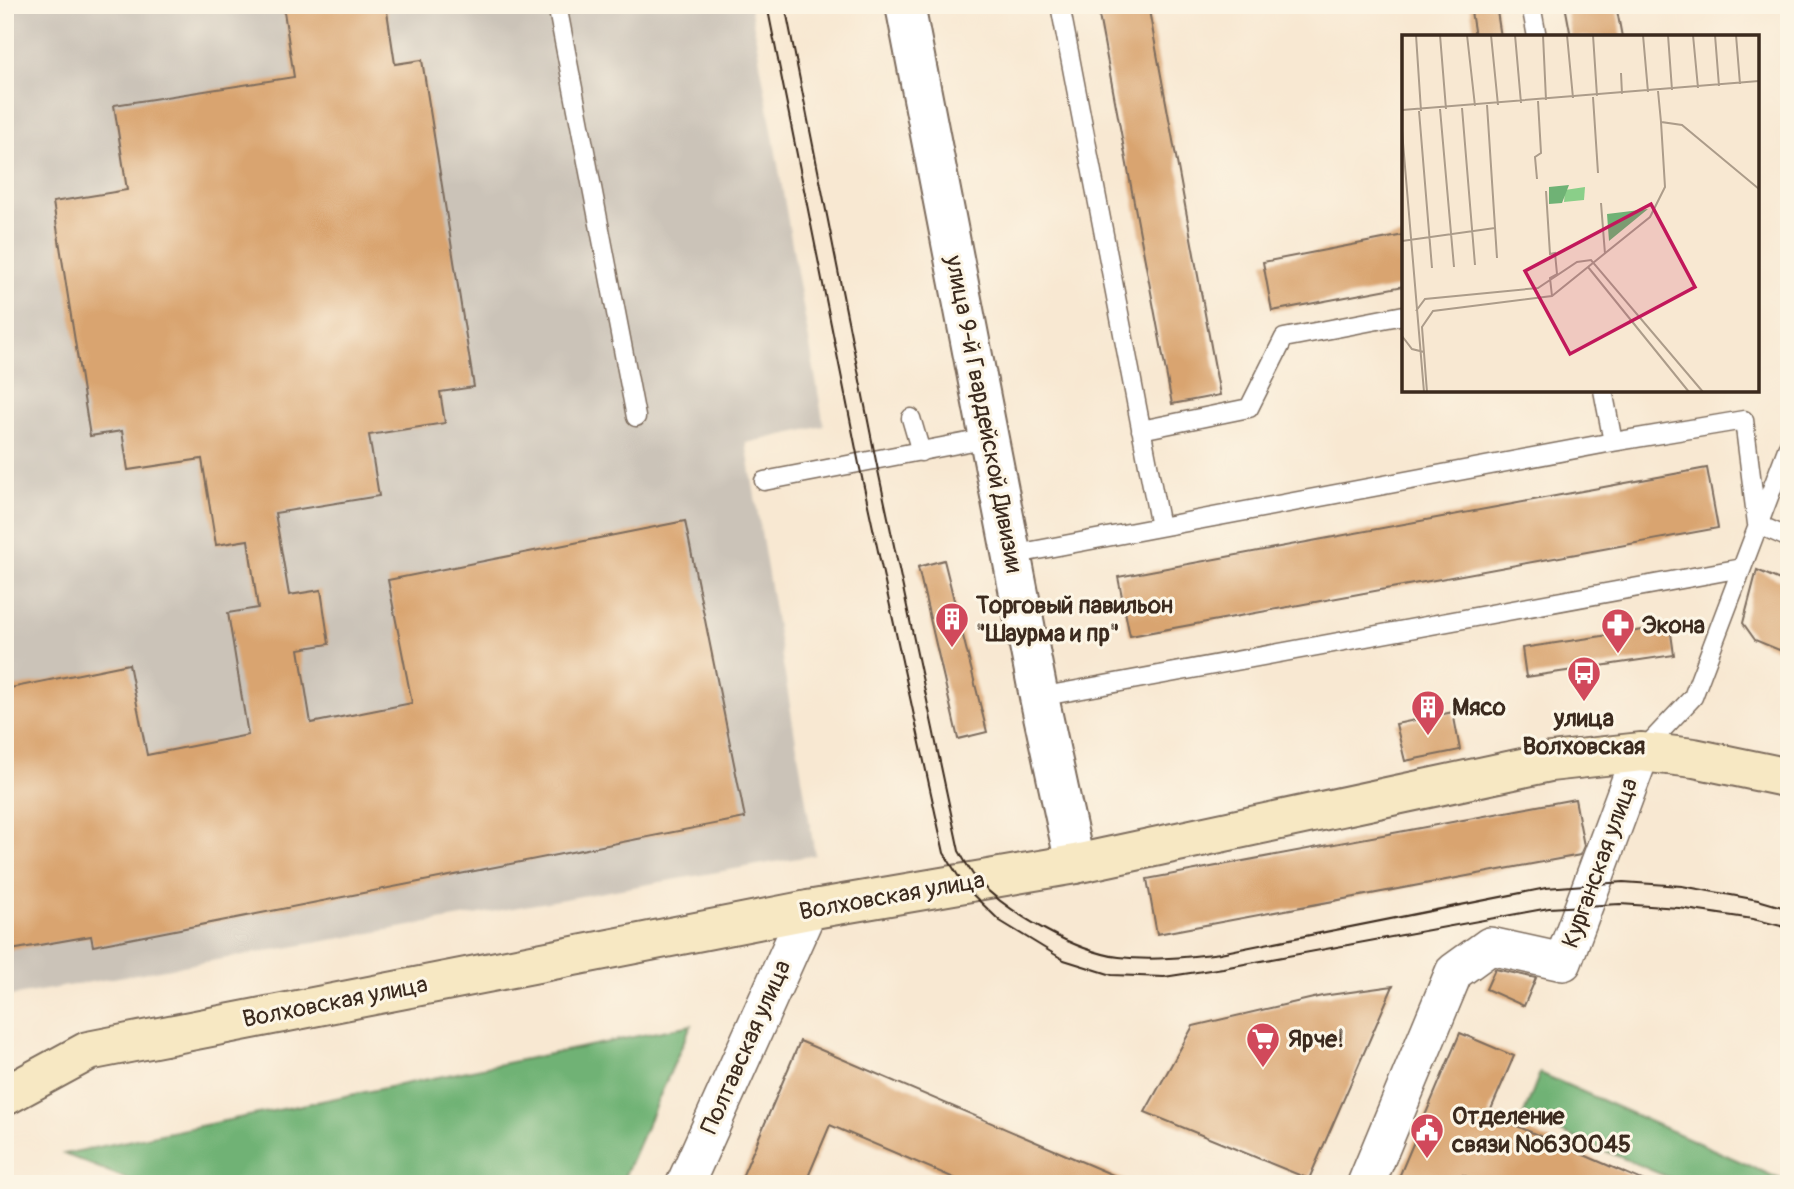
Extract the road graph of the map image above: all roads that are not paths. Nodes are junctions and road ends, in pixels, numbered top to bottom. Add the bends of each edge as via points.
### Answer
1 (557, 5) edge
2 (1060, 5) edge
3 (1531, 5) edge
4 (909, 6) edge
5 (1537, 35) edge
6 (1402, 315) edge
7 (1603, 392) edge
8 (635, 417) dead end
9 (911, 418) dead end
10 (1141, 430) junction
11 (989, 438) junction
12 (1613, 442) junction
13 (1789, 444) edge
14 (921, 452) junction
15 (764, 481) dead end
16 (1757, 524) junction
17 (1160, 527) junction
18 (1789, 538) edge
19 (1012, 555) junction
20 (1742, 568) junction
21 (1039, 697) junction
22 (1641, 752) junction
23 (1789, 778) edge
24 (1075, 864) junction
25 (808, 910) junction
26 (5, 1096) edge
27 (685, 1184) edge
28 (1366, 1184) edge

1 - 8 lane
2 - 10 lane
3 - 5 lane
4 - 11 street, улица 9-й Гвардейской Дивизии
6 - 10 lane via 1284,338 1249,408
7 - 12 lane
9 - 14 lane
10 - 17 lane
11 - 14 lane
11 - 19 street, улица 9-й Гвардейской Дивизии
12 - 16 lane via 1744,420
12 - 17 lane
13 - 16 lane
14 - 15 lane
16 - 18 lane
16 - 20 lane
17 - 19 lane
19 - 21 street, улица 9-й Гвардейской Дивизии
20 - 21 lane
20 - 22 lane via 1693,696
21 - 24 street, улица 9-й Гвардейской Дивизии
22 - 23 main road, Волховская улица
22 - 24 main road, Волховская улица via 1550,762
22 - 28 street, Курганская улица via 1563,962 1490,946 1454,972
24 - 25 main road, Волховская улица
25 - 26 main road, Волховская улица via 88,1051
25 - 27 street, Полтавская улица

